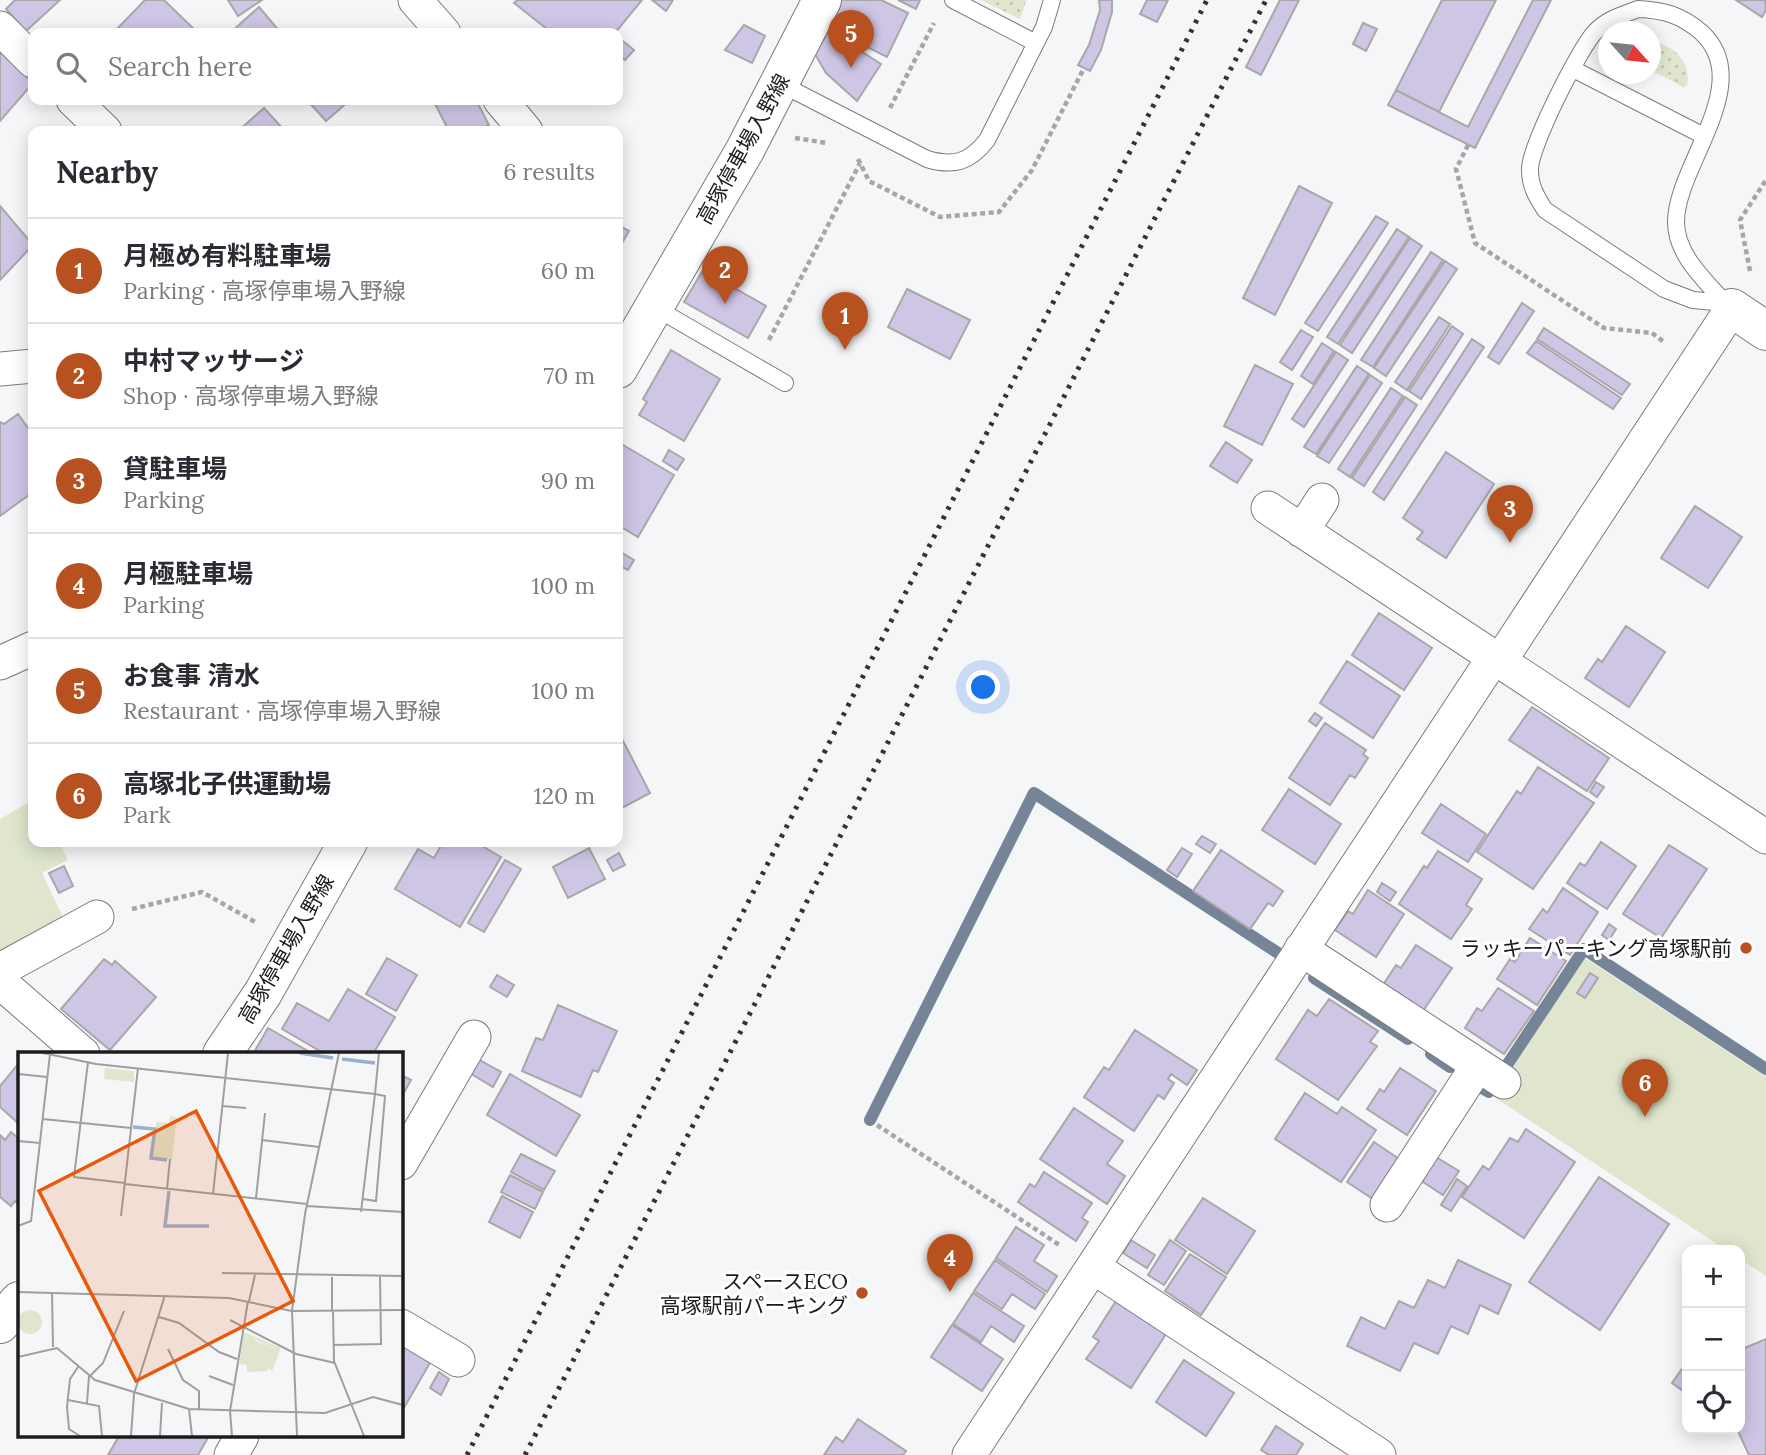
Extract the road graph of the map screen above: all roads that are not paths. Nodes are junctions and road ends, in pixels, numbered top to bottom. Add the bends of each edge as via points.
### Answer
1 (415, 0) edge
2 (822, 0) edge
3 (953, 0) edge
4 (1052, 0) edge
5 (440, 28) edge
6 (0, 29) edge
7 (1036, 43) junction
8 (28, 56) edge
9 (1573, 69) junction
10 (780, 84) junction
11 (77, 105) edge
12 (504, 105) edge
13 (99, 126) edge
14 (522, 126) edge
15 (1704, 136) junction
16 (1737, 298) junction
17 (654, 307) junction
18 (1766, 331) edge
19 (623, 360) edge
20 (28, 366) edge
21 (0, 369) edge
22 (785, 383) dead end
23 (1322, 500) dead end
24 (1268, 508) dead end
25 (1302, 531) junction
26 (28, 650) edge
27 (1497, 659) junction
28 (0, 663) edge
29 (1766, 836) edge
30 (345, 847) edge
31 (97, 917) road end
32 (1301, 949) junction
33 (0, 970) edge
34 (0, 982) edge
35 (474, 1037) dead end
36 (81, 1052) edge
37 (223, 1052) edge
38 (402, 1161) edge
39 (1387, 1205) dead end
40 (1093, 1267) junction
41 (18, 1302) edge
42 (0, 1324) edge
43 (402, 1327) edge
44 (458, 1360) dead end
45 (241, 1438) edge
46 (231, 1455) edge
47 (969, 1455) edge
48 (1379, 1455) edge

1 - 5 street
2 - 10 main road, 高塚停車場入野線
3 - 7 lane
4 - 7 lane
6 - 8 street
7 - 10 lane via 987,140 962,162 944,164 927,159
9 - 15 lane
9 - 15 lane via 1595,32 1614,17 1638,9 1663,10 1687,20 1705,36 1717,58 1721,83
9 - 16 lane via 1535,144 1529,167 1533,190 1545,210 1664,289 1693,300
10 - 17 main road, 高塚停車場入野線
11 - 13 street
12 - 14 street
15 - 16 lane via 1678,201 1676,225 1688,258
16 - 18 main road
16 - 27 street
17 - 19 main road, 高塚停車場入野線
17 - 22 lane
20 - 21 street
23 - 25 street
24 - 25 street
25 - 27 street
26 - 28 street
27 - 29 street
27 - 32 street
30 - 37 main road, 高塚停車場入野線
31 - 33 street
32 - 39 street via 1491,1074
32 - 40 street
34 - 36 street
35 - 38 street
40 - 47 street
40 - 48 street
41 - 42 main road
43 - 44 street
45 - 46 street

